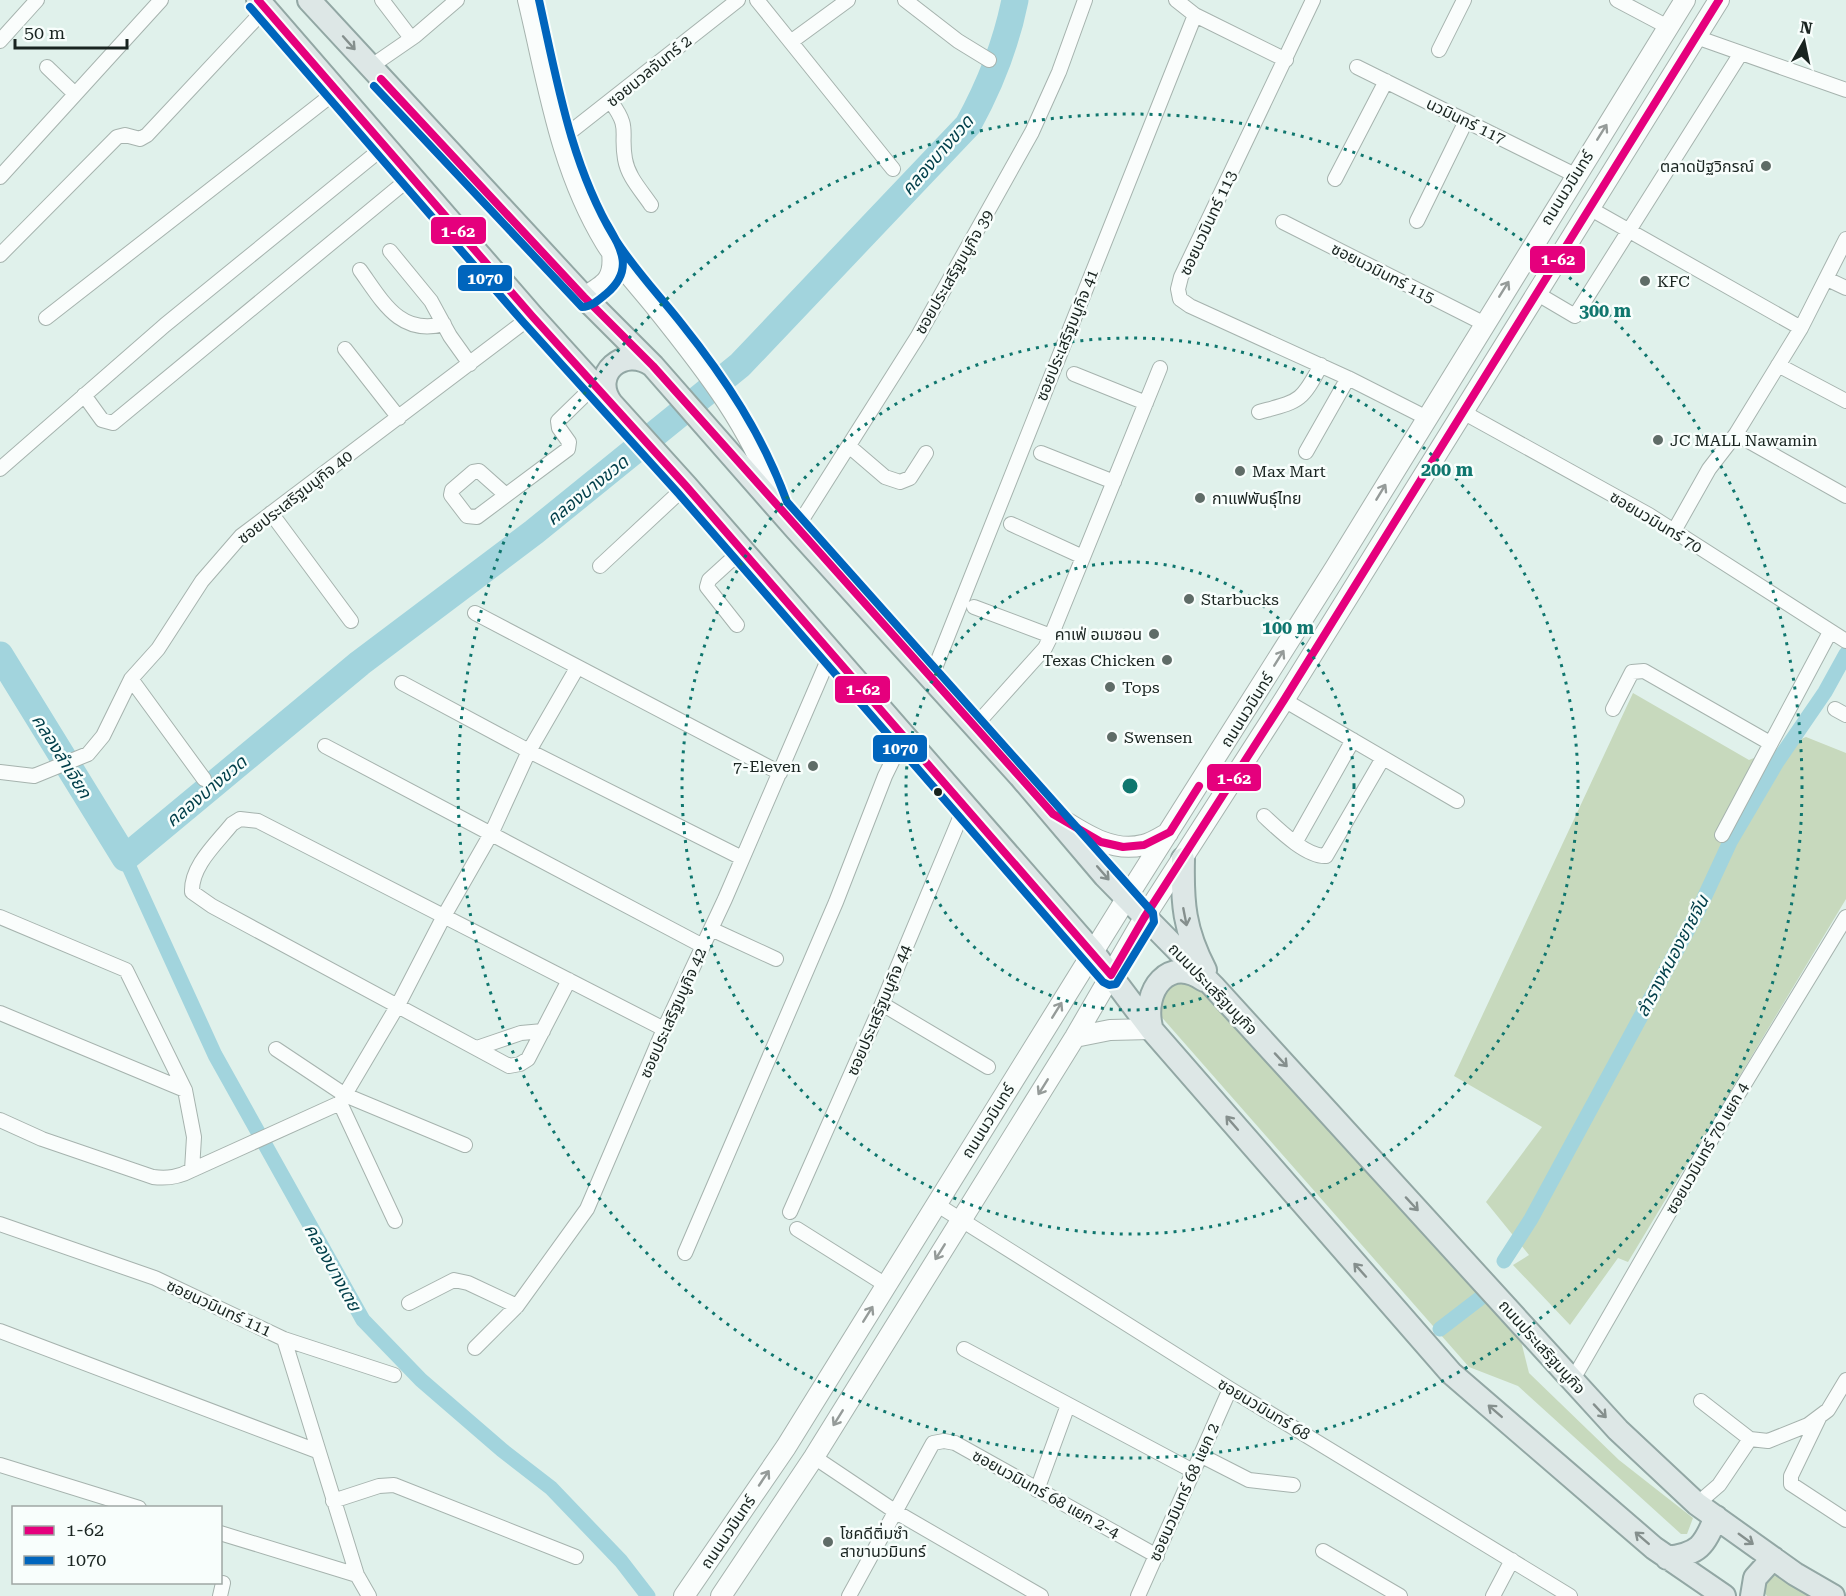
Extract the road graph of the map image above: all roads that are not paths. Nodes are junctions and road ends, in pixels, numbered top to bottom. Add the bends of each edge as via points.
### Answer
1 (37, 0) edge
2 (160, 0) edge
3 (309, 0) edge
4 (382, 0) edge
5 (457, 0) edge
6 (528, 0) edge
7 (738, 0) edge
8 (757, 0) edge
9 (848, 0) edge
10 (905, 0) edge
11 (1085, 0) edge
12 (1176, 0) edge
13 (1313, 0) edge
14 (1464, 0) edge
15 (1617, 0) edge
16 (1685, 0) edge
17 (1719, 0) edge
18 (262, 4) edge
19 (1195, 15) junction
20 (1668, 27) junction
21 (1696, 37) junction
22 (411, 38) junction
23 (0, 41) edge
24 (792, 41) junction
25 (1438, 50) dead end
26 (1741, 53) junction
27 (988, 60) dead end
28 (1286, 60) junction
29 (47, 67) dead end
30 (370, 67) junction
31 (1357, 67) dead end
32 (1386, 81) junction
33 (338, 90) junction
34 (1846, 90) edge
35 (75, 94) junction
36 (611, 102) junction
37 (1466, 122) junction
38 (560, 140) junction
39 (385, 146) junction
40 (893, 170) dead end
41 (1575, 175) junction
42 (0, 177) edge
43 (411, 177) junction
44 (1335, 179) dead end
45 (651, 205) dead end
46 (1589, 208) junction
47 (1417, 221) dead end
48 (1283, 222) dead end
49 (1629, 232) junction
50 (1846, 239) edge
51 (390, 251) dead end
52 (612, 252) junction
53 (0, 255) edge
54 (360, 270) dead end
55 (1827, 279) junction
56 (1846, 288) edge
57 (1536, 293) junction
58 (584, 297) junction
59 (532, 315) junction
60 (46, 318) dead end
61 (1483, 323) junction
62 (444, 324) junction
63 (1801, 328) junction
64 (345, 349) dead end
65 (470, 364) junction
66 (1321, 365) junction
67 (1778, 365) junction
68 (653, 366) junction
69 (1160, 368) dead end
70 (1074, 374) dead end
71 (1348, 378) junction
72 (595, 385) junction
73 (84, 395) junction
74 (1846, 401) edge
75 (1146, 403) junction
76 (1461, 411) junction
77 (1259, 412) dead end
78 (621, 414) junction
79 (1425, 417) junction
80 (399, 418) junction
81 (1736, 434) junction
82 (850, 447) junction
83 (1306, 452) dead end
84 (926, 453) dead end
85 (1041, 453) dead end
86 (0, 469) edge
87 (680, 479) junction
88 (1114, 482) junction
89 (506, 495) dead end
90 (1846, 496) edge
91 (778, 507) junction
92 (271, 513) junction
93 (1011, 525) dead end
94 (796, 530) junction
95 (1674, 531) junction
96 (742, 550) junction
97 (1083, 557) junction
98 (600, 566) dead end
99 (974, 607) dead end
100 (476, 613) dead end
101 (351, 621) dead end
102 (737, 625) dead end
103 (1830, 632) junction
104 (1052, 636) junction
105 (1846, 641) edge
106 (831, 654) junction
107 (577, 668) junction
108 (931, 678) junction
109 (132, 679) junction
110 (402, 684) dead end
111 (1284, 700) junction
112 (1613, 709) dead end
113 (975, 726) junction
114 (904, 737) junction
115 (1353, 740) junction
116 (1770, 743) junction
117 (325, 746) dead end
118 (529, 751) junction
119 (1383, 758) junction
120 (0, 771) edge
121 (780, 773) junction
122 (204, 779) dead end
123 (1457, 801) dead end
124 (965, 806) junction
125 (1053, 814) junction
126 (1264, 816) dead end
127 (492, 832) junction
128 (1170, 832) junction
129 (1722, 835) dead end
130 (1295, 843) junction
131 (742, 858) junction
132 (1183, 859) junction
133 (1126, 899) junction
134 (0, 916) edge
135 (444, 916) junction
136 (1846, 917) edge
137 (1144, 918) junction
138 (711, 929) junction
139 (703, 945) junction
140 (1094, 952) junction
141 (776, 959) dead end
142 (1111, 975) junction
143 (569, 980) junction
144 (1213, 986) junction
145 (882, 1004) junction
146 (398, 1005) junction
147 (0, 1013) edge
148 (664, 1029) junction
149 (1151, 1029) junction
150 (543, 1031) junction
151 (1074, 1037) junction
152 (477, 1048) junction
153 (276, 1049) dead end
154 (988, 1067) dead end
155 (185, 1090) junction
156 (343, 1099) junction
157 (0, 1120) edge
158 (465, 1145) dead end
159 (192, 1170) junction
160 (936, 1204) junction
161 (790, 1212) dead end
162 (960, 1219) junction
163 (395, 1221) dead end
164 (0, 1224) edge
165 (796, 1229) dead end
166 (685, 1253) dead end
167 (886, 1285) junction
168 (409, 1303) dead end
169 (517, 1306) junction
170 (0, 1331) edge
171 (284, 1339) junction
172 (475, 1348) dead end
173 (964, 1349) dead end
174 (394, 1375) dead end
175 (1572, 1381) junction
176 (1846, 1381) edge
177 (1230, 1389) junction
178 (1701, 1401) dead end
179 (1068, 1405) junction
180 (1820, 1416) junction
181 (1750, 1439) junction
182 (317, 1451) junction
183 (1200, 1455) junction
184 (814, 1458) junction
185 (0, 1465) edge
186 (1194, 1472) junction
187 (1293, 1485) dead end
188 (1037, 1490) junction
189 (333, 1501) junction
190 (1697, 1503) junction
191 (133, 1506) edge
192 (896, 1512) junction
193 (1716, 1517) junction
194 (1846, 1520) edge
195 (222, 1534) edge
196 (1323, 1551) dead end
197 (1157, 1556) junction
198 (576, 1557) dead end
199 (1667, 1558) junction
200 (1773, 1558) junction
201 (1512, 1560) junction
202 (357, 1575) junction
203 (851, 1595) edge
204 (369, 1596) edge
205 (684, 1596) edge
206 (721, 1596) edge
207 (1041, 1596) edge
208 (1138, 1596) edge
209 (1401, 1596) edge
210 (1493, 1596) edge
211 (1570, 1596) edge
212 (1724, 1596) edge
213 (1752, 1596) edge
214 (1833, 1596) edge

1 - 23 street
2 - 35 street
3 -> 30 main road, ถนนประเสริฐมนูกิจ
4 - 22 street
5 - 22 street
6 - 38 main road
7 - 36 street, ซอยนวลจันทร์ 2
8 - 24 street
9 - 24 street
10 - 27 street
11 - 82 street, ซอยประเสริฐมนูกิจ 39 via 1032,132 918,336
12 - 19 street
13 - 28 street, ซอยนวมินทร์ 113
14 - 25 street
15 - 20 street
16 - 20 main road, ถนนนวมินทร์
17 - 21 main road, ถนนนวมินทร์
18 - 33 main road
18 - 53 street via 147,135 140,139 117,137
19 - 28 street
19 - 108 street, ซอยประเสริฐมนูกิจ 41
41 -> 20 main road, ถนนนวมินทร์
21 - 26 street
21 - 46 main road, ถนนนวมินทร์
22 - 30 street
24 - 40 street
26 - 34 street
26 - 49 street
28 - 66 street, ซอยนวมินทร์ 113 via 1178,289 1180,299 1190,306
29 - 35 street
30 - 58 main road, ถนนประเสริฐมนูกิจ
31 - 32 street, นวมินทร์ 117
32 - 37 street, นวมินทร์ 117
32 - 44 street
33 - 39 main road
33 - 60 street
35 - 42 street
36 - 38 street, ซอยนวลจันทร์ 2
36 - 45 street via 625,127 625,157 630,175
37 - 41 street, นวมินทร์ 117
37 - 47 street
38 - 52 main road via 586,207
39 - 43 main road
39 - 73 street
61 -> 41 main road, ถนนนวมินทร์
43 - 59 main road
43 - 73 street via 113,423 102,420
46 - 49 street
46 - 57 main road, ถนนนวมินทร์
48 - 61 street, ซอยนวมินทร์ 115
49 - 57 street via 1575,316
49 - 63 street
50 - 55 street
51 - 62 street via 431,301
52 - 58 main road via 614,266 610,279
52 - 91 main road via 696,358 738,421 756,449
54 - 62 street via 387,307 407,323 427,328
55 - 56 street
55 - 63 street
57 - 76 main road, ถนนนวมินทร์
58 - 68 main road, ถนนประเสริฐมนูกิจ
59 - 65 street, ซอยประเสริฐมนูกิจ 40
59 - 72 main road
61 - 79 main road, ถนนนวมินทร์
62 - 65 street
63 - 67 street
64 - 80 street
65 - 80 street, ซอยประเสริฐมนูกิจ 40
66 - 71 street, ซอยนวมินทร์ 113
66 - 77 street via 1301,398
67 - 74 street
67 - 81 street
68 - 78 main road via 637,358 612,366 604,382 608,399
68 - 91 main road, ถนนประเสริฐมนูกิจ
69 - 75 street
70 - 75 street
71 - 79 street, ซอยนวมินทร์ 113
71 - 83 street
72 - 78 main road
72 - 89 street via 558,421 569,442 568,449
73 - 86 street
75 - 88 street
76 - 95 street, ซอยนวมินทร์ 70
76 - 111 main road, ถนนนวมินทร์
78 - 87 main road
128 -> 79 main road, ถนนนวมินทร์
80 - 92 street, ซอยประเสริฐมนูกิจ 40
81 - 90 street
81 - 95 street via 1709,469
82 - 84 street via 885,477 900,482 910,478
82 - 94 street, ซอยประเสริฐมนูกิจ 39
85 - 88 street
87 - 96 main road
87 - 98 street
88 - 97 street
91 - 94 main road, ถนนประเสริฐมนูกิจ
92 - 101 street
92 - 109 street, ซอยประเสริฐมนูกิจ 40 via 241,536 202,581 158,649
93 - 97 street
94 - 108 main road, ถนนประเสริฐมนูกิจ
95 - 103 street, ซอยนวมินทร์ 70
96 - 102 street via 709,580 707,587
96 - 106 main road
97 - 104 street
99 - 104 street
100 - 107 street
103 - 105 street, ซอยนวมินทร์ 70
103 - 116 street
104 - 113 street
106 - 114 main road
106 - 121 street, ซอยประเสริฐมนูกิจ 42
107 - 118 street
107 - 121 street
108 - 113 main road, ถนนประเสริฐมนูกิจ
109 - 120 street, ซอยประเสริฐมนูกิจ 40 via 103,736 88,754 34,776
109 - 122 street
110 - 118 street
111 - 115 street
111 - 132 main road, ถนนนวมินทร์
112 - 116 street via 1632,672 1644,671
113 - 125 main road, ถนนประเสริฐมนูกิจ
114 - 124 main road
114 - 166 street
115 - 119 street
115 - 130 street
116 - 129 street
117 - 127 street
118 - 127 street
118 - 131 street
119 - 123 street
119 - 130 street via 1330,853 1321,857
121 - 131 street, ซอยประเสริฐมนูกิจ 42
124 - 140 main road
124 - 145 street, ซอยประเสริฐมนูกิจ 44
125 - 128 main road via 1101,842 1123,847 1144,845
125 -> 133 main road, ถนนประเสริฐมนูกิจ
126 - 130 street
127 - 135 street
127 - 139 street
128 - 133 main road, ถนนนวมินทร์
131 - 138 street, ซอยประเสริฐมนูกิจ 42
132 - 137 main road, ถนนนวมินทร์
132 -> 144 main road via 1186,925
133 - 137 main road, ถนนประเสริฐมนูกิจ
133 - 140 main road, ถนนนวมินทร์
134 - 155 street via 126,970
135 - 143 street
135 - 146 street
135 - 146 street via 249,818 232,824 196,870 192,892
136 - 175 street, ซอยนวมินทร์ 70 แยก 4 via 1723,1119
137 - 142 main road, ถนนนวมินทร์
137 - 144 main road, ถนนประเสริฐมนูกิจ
138 - 139 street, ซอยประเสริฐมนูกิจ 42
138 - 141 street
139 - 148 street, ซอยประเสริฐมนูกิจ 42
140 - 142 main road
160 -> 140 main road, ถนนนวมินทร์
142 - 149 main road
142 - 151 main road, ถนนนวมินทร์
143 - 148 street
143 - 150 street
144 - 149 main road via 1196,974 1176,972 1158,981 1149,998
144 -> 175 main road, ถนนประเสริฐมนูกิจ
145 - 154 street
145 - 161 street, ซอยประเสริฐมนูกิจ 44
146 - 152 street
146 - 156 street
147 - 155 street
148 - 169 street, ซอยประเสริฐมนูกิจ 42 via 587,1209
149 - 151 main road via 1110,1030
199 -> 149 main road via 1451,1373
150 - 152 street
150 - 152 street via 528,1059 520,1064 509,1065
151 -> 162 main road, ถนนนวมินทร์
153 - 156 street
155 - 159 street via 194,1137
156 - 158 street
156 - 159 street
156 - 163 street
157 - 159 street via 42,1139 153,1177 165,1179
160 - 162 street, ซอยนวมินทร์ 68
160 - 167 main road, ถนนนวมินทร์
162 - 177 street, ซอยนวมินทร์ 68
162 -> 184 main road, ถนนนวมินทร์
164 - 171 street, ซอยนวมินทร์ 111 via 155,1278
165 - 167 street
205 -> 167 main road, ถนนนวมินทร์ via 786,1447
168 - 169 street via 454,1280
169 - 172 street, ซอยประเสริฐมนูกิจ 42
170 - 182 street
171 - 174 street
171 - 182 street, ซอยนวมินทร์ 111
173 - 179 street
175 -> 190 main road, ถนนประเสริฐมนูกิจ via 1633,1446
176 - 180 street
177 - 183 street, ซอยนวมินทร์ 68 แยก 2
177 - 201 street, ซอยนวมินทร์ 68
178 - 181 street
179 - 186 street
179 - 188 street
180 - 181 street via 1768,1441
180 - 194 street via 1791,1476 1791,1484
181 - 190 street via 1719,1485
182 - 189 street, ซอยนวมินทร์ 111
183 - 186 street, ซอยนวมินทร์ 68 แยก 2
183 - 187 street via 1249,1480
184 - 192 street
184 - 206 main road, ถนนนวมินทร์
185 - 191 street
186 - 197 street, ซอยนวมินทร์ 68 แยก 2
188 - 192 street, ซอยนวมินทร์ 68 แยก 2-4 via 956,1443 944,1440 933,1443
188 - 197 street, ซอยนวมินทร์ 68 แยก 2-4
189 - 198 street via 378,1485 394,1485
189 - 202 street, ซอยนวมินทร์ 111
190 - 193 main road, ถนนประเสริฐมนูกิจ
192 - 203 street
192 - 207 street
193 - 199 main road via 1708,1538 1698,1549
193 -> 200 main road, ถนนประเสริฐมนูกิจ
195 - 202 street
196 - 209 street
197 - 208 street, ซอยนวมินทร์ 68 แยก 2
199 - 212 main road
200 - 213 main road via 1755,1578
200 - 214 main road, ถนนประเสริฐมนูกิจ
201 - 210 street
201 - 211 street, ซอยนวมินทร์ 68
202 - 204 street, ซอยนวมินทร์ 111

